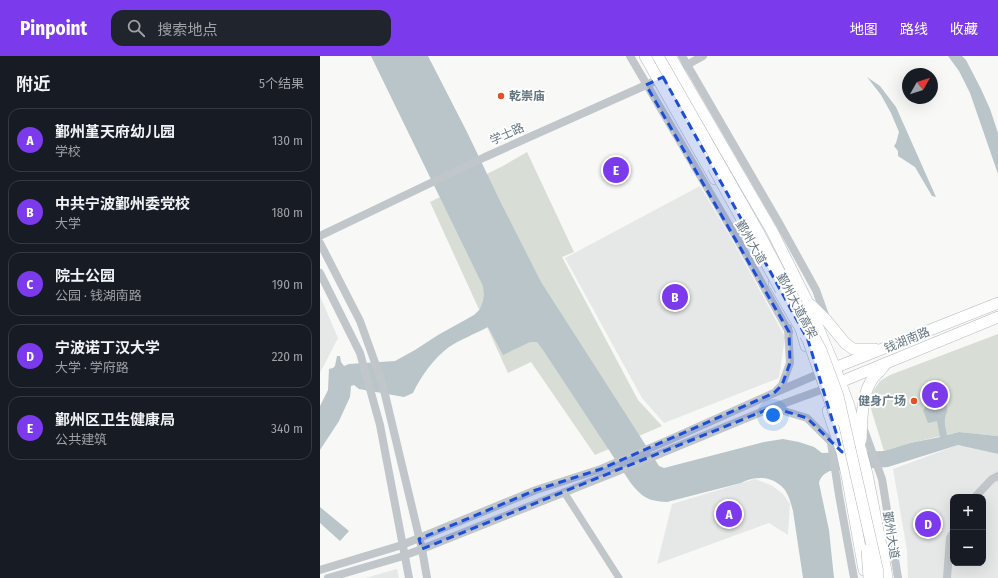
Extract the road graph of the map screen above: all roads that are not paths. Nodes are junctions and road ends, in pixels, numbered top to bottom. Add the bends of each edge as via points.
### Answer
1 (630, 56) edge
2 (646, 56) edge
3 (651, 56) edge
4 (658, 56) edge
5 (670, 56) edge
6 (682, 56) edge
7 (703, 56) edge
8 (682, 67) junction
9 (659, 79) junction
10 (646, 85) junction
11 (320, 236) edge
12 (320, 243) edge
13 (320, 274) edge
14 (780, 294) junction
15 (806, 300) junction
16 (998, 304) edge
17 (998, 317) edge
18 (827, 321) junction
19 (789, 332) junction
20 (884, 349) junction
21 (888, 363) junction
22 (836, 368) junction
23 (816, 375) junction
24 (840, 382) junction
25 (821, 390) junction
26 (774, 393) junction
27 (766, 410) junction
28 (862, 424) junction
29 (831, 443) junction
30 (860, 449) junction
31 (842, 452) junction
32 (998, 476) edge
33 (564, 492) junction
34 (978, 494) edge
35 (950, 538) edge
36 (419, 539) junction
37 (402, 545) junction
38 (422, 549) junction
39 (404, 555) junction
40 (320, 570) edge
41 (328, 578) edge
42 (408, 578) edge
43 (427, 578) edge
44 (619, 578) edge
45 (854, 578) edge
46 (865, 578) edge
47 (869, 578) edge
48 (878, 578) edge
49 (887, 578) edge
50 (898, 578) edge
51 (947, 578) edge

1 - 10 street, 鄞州大道
2 - 9 main road, 鄞州大道
3 - 47 main road, 鄞州大道高架, bridge via 808,340 832,407 866,543
4 - 48 main road, 鄞州大道高架, bridge via 756,228 821,350 838,396
5 - 8 main road, 鄞州大道
6 - 8 street, 鄞州大道
7 - 8 street, 学士路
8 - 9 street, 学士路
8 - 15 main road, 鄞州大道 via 772,231
8 - 18 street, 鄞州大道 via 779,223 813,283
9 - 10 street, 学士路
9 - 14 main road, 鄞州大道
10 - 11 street, 学士路 via 485,157
10 - 19 street, 鄞州大道
12 - 36 street via 360,321 382,382
13 - 37 street via 360,353 380,425
14 - 19 street
14 - 23 main road, 鄞州大道 via 800,329
15 - 18 main road
15 - 22 main road, 鄞州大道
16 - 20 main road, 钱湖南路
17 - 21 main road, 钱湖南路
18 - 20 main road via 853,349
19 - 26 street via 790,363 782,385
20 - 22 main road, 钱湖南路
21 - 24 main road, 钱湖南路
21 - 28 main road via 873,379 865,395
22 - 23 main road, 钱湖南路
22 - 24 main road, 鄞州大道
23 - 25 main road, 鄞州大道
23 - 26 street
24 - 25 main road, 钱湖南路
24 - 30 main road, 鄞州大道
25 - 27 street
25 - 31 main road, 鄞州大道
26 - 36 street via 611,464 536,490
27 - 29 street via 784,411 807,418
27 - 33 street
28 - 30 main road
28 - 50 street, 鄞州大道 via 882,479
29 - 31 street
29 - 45 street
30 - 49 main road, 鄞州大道
31 - 46 main road, 鄞州大道
32 - 34 street
33 - 38 street
33 - 44 street
35 - 51 street
36 - 37 street
36 - 38 street
37 - 39 street
37 - 40 street
38 - 39 street
38 - 43 street
39 - 41 street
39 - 42 street

